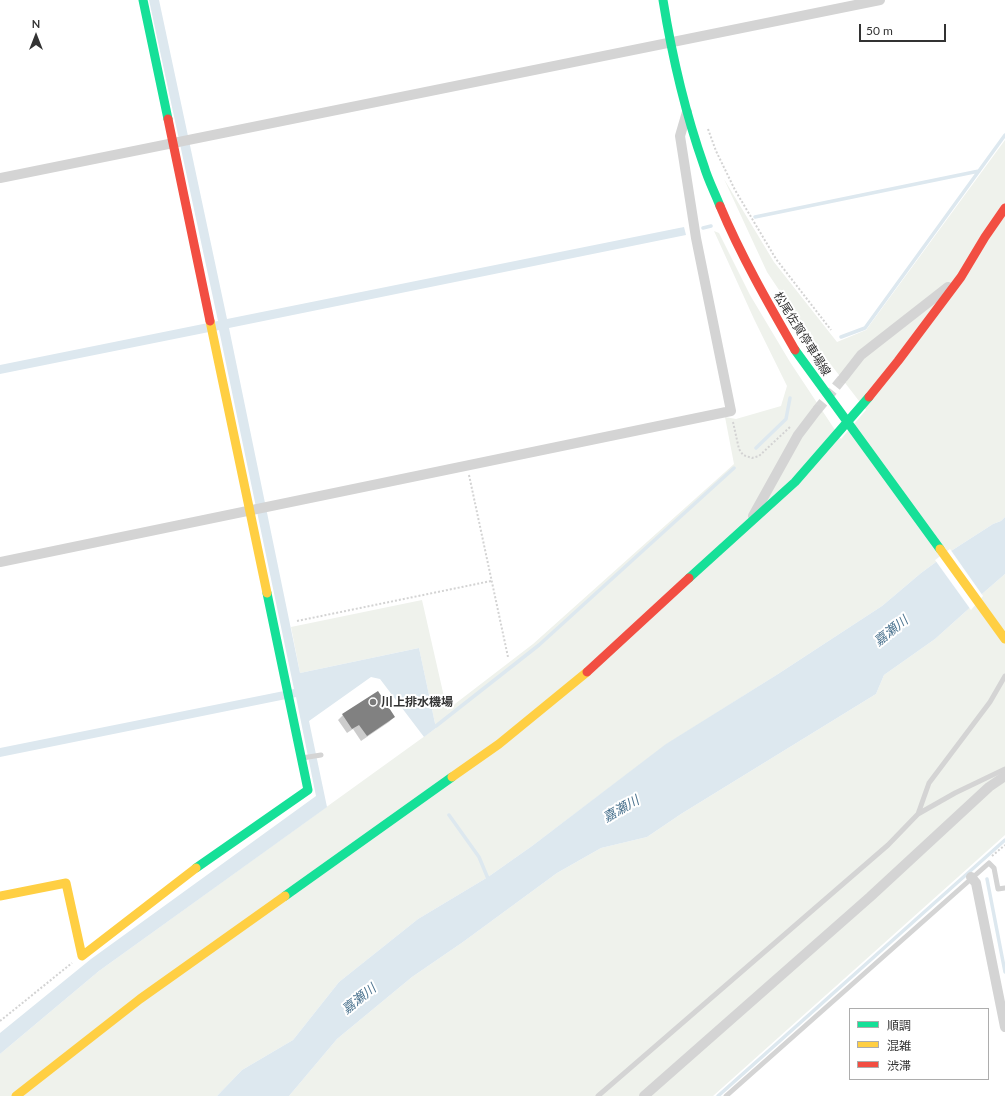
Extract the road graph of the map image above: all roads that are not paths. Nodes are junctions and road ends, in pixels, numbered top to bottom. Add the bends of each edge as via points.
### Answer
1 (143, 0) edge
2 (663, 0) edge
3 (880, 0) edge
4 (670, 43) junction
5 (687, 110) junction
6 (173, 143) junction
7 (0, 178) edge
8 (1005, 208) edge
9 (961, 277) junction
10 (843, 378) tunnel mouth
11 (817, 410) tunnel mouth
12 (847, 423) junction
13 (249, 511) junction
14 (750, 522) junction
15 (0, 562) edge
16 (1005, 640) edge
17 (1005, 676) edge
18 (321, 755) dead end
19 (301, 759) junction
20 (1005, 769) edge
21 (1005, 776) edge
22 (918, 814) junction
23 (971, 877) junction
24 (1005, 888) edge
25 (0, 896) edge
26 (1005, 1027) edge
27 (16, 1096) edge
28 (598, 1096) edge
29 (644, 1096) edge
30 (726, 1096) edge

1 - 6 street
2 - 4 street, 松尾佐賀停車場線
3 - 4 street
4 - 5 street, 松尾佐賀停車場線
4 - 6 street
5 - 12 street, 松尾佐賀停車場線 via 704,167 733,236 760,289 798,355
5 - 13 street via 680,136 696,238 731,411
6 - 7 street
6 - 13 street
8 - 9 street
9 - 10 street via 861,355
9 - 12 street via 898,361
11 - 14 street via 798,435
12 - 14 street via 795,482
12 - 16 street, 松尾佐賀停車場線
13 - 15 street
13 - 19 street
14 - 27 street via 585,674 499,744 140,999
17 - 22 lane via 990,702 929,783
18 - 19 lane
19 - 25 street via 308,790 190,872 82,956 66,883
20 - 22 lane
21 - 29 street via 989,787 870,897
22 - 28 lane via 888,845
23 - 24 lane via 989,863 994,868 998,890
23 - 26 street via 976,883
23 - 30 lane

